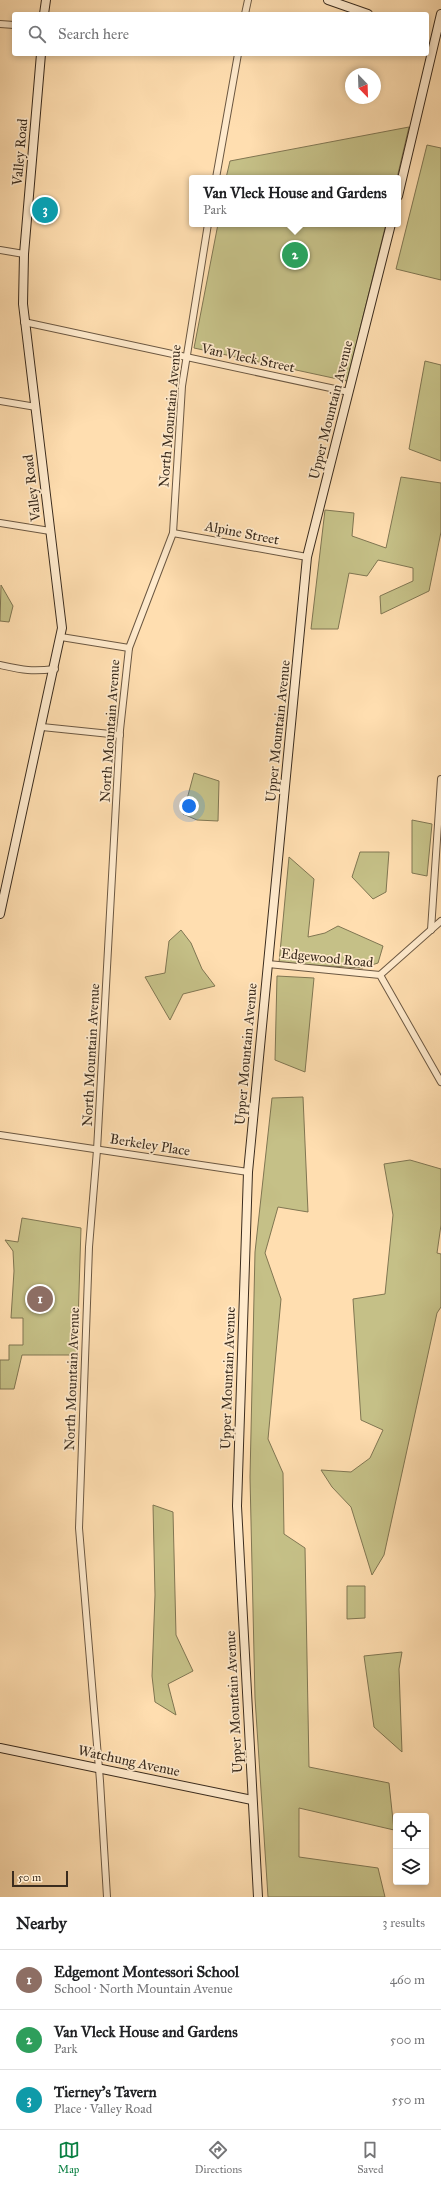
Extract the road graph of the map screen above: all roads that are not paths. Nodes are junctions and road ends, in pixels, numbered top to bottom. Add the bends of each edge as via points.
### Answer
1 (46, 0) edge
2 (248, 0) edge
3 (328, 0) edge
4 (44, 12) edge
5 (245, 12) edge
6 (362, 12) edge
7 (441, 14) edge
8 (0, 24) edge
9 (12, 25) edge
10 (438, 39) edge
11 (41, 56) edge
12 (238, 56) edge
13 (217, 175) edge
14 (401, 184) edge
15 (207, 227) edge
16 (390, 227) edge
17 (0, 250) edge
18 (24, 254) junction
19 (24, 322) junction
20 (185, 357) junction
21 (349, 392) junction
22 (0, 401) edge
23 (36, 407) junction
24 (0, 523) edge
25 (50, 531) junction
26 (173, 533) junction
27 (307, 557) junction
28 (61, 637) junction
29 (129, 648) junction
30 (0, 665) edge
31 (55, 669) junction
32 (42, 727) junction
33 (120, 735) junction
34 (441, 779) edge
35 (0, 914) edge
36 (441, 921) edge
37 (431, 930) junction
38 (268, 964) junction
39 (380, 975) junction
40 (441, 1082) edge
41 (0, 1135) edge
42 (97, 1150) junction
43 (248, 1172) junction
44 (0, 1748) edge
45 (99, 1768) junction
46 (252, 1800) junction
47 (107, 1897) edge
48 (258, 1897) edge

1 - 4 street
2 - 5 street
3 - 6 street
7 - 10 street
8 - 9 street
10 - 14 street
11 - 18 street, Valley Road
12 - 13 street
15 - 20 street, North Mountain Avenue
16 - 21 street, Upper Mountain Avenue
17 - 18 street
18 - 19 street, Valley Road
19 - 20 street, Van Vleck Street
19 - 23 street, Valley Road
20 - 21 street, Van Vleck Street
20 - 26 street, North Mountain Avenue
21 - 27 street, Upper Mountain Avenue
22 - 23 street
23 - 25 street, Valley Road
24 - 25 street
25 - 28 street, Valley Road
26 - 27 street, Alpine Street
26 - 29 street, North Mountain Avenue
27 - 38 street, Upper Mountain Avenue
28 - 29 street
28 - 31 street, Valley Road
29 - 33 street, North Mountain Avenue
30 - 31 street via 20,671
31 - 32 street, Valley Road
32 - 33 street
32 - 35 street, Valley Road
33 - 42 street, North Mountain Avenue
34 - 37 street
36 - 37 street
37 - 39 street
38 - 39 street, Edgewood Road
38 - 43 street, Upper Mountain Avenue
39 - 40 street, Edgewood Road
41 - 42 street, Berkeley Place
42 - 43 street, Berkeley Place
42 - 45 street, North Mountain Avenue via 89,1247 79,1528
43 - 46 street, Upper Mountain Avenue via 237,1506
44 - 45 street, Watchung Avenue
45 - 46 street, Watchung Avenue
45 - 47 street, North Mountain Avenue
46 - 48 street, Upper Mountain Avenue

